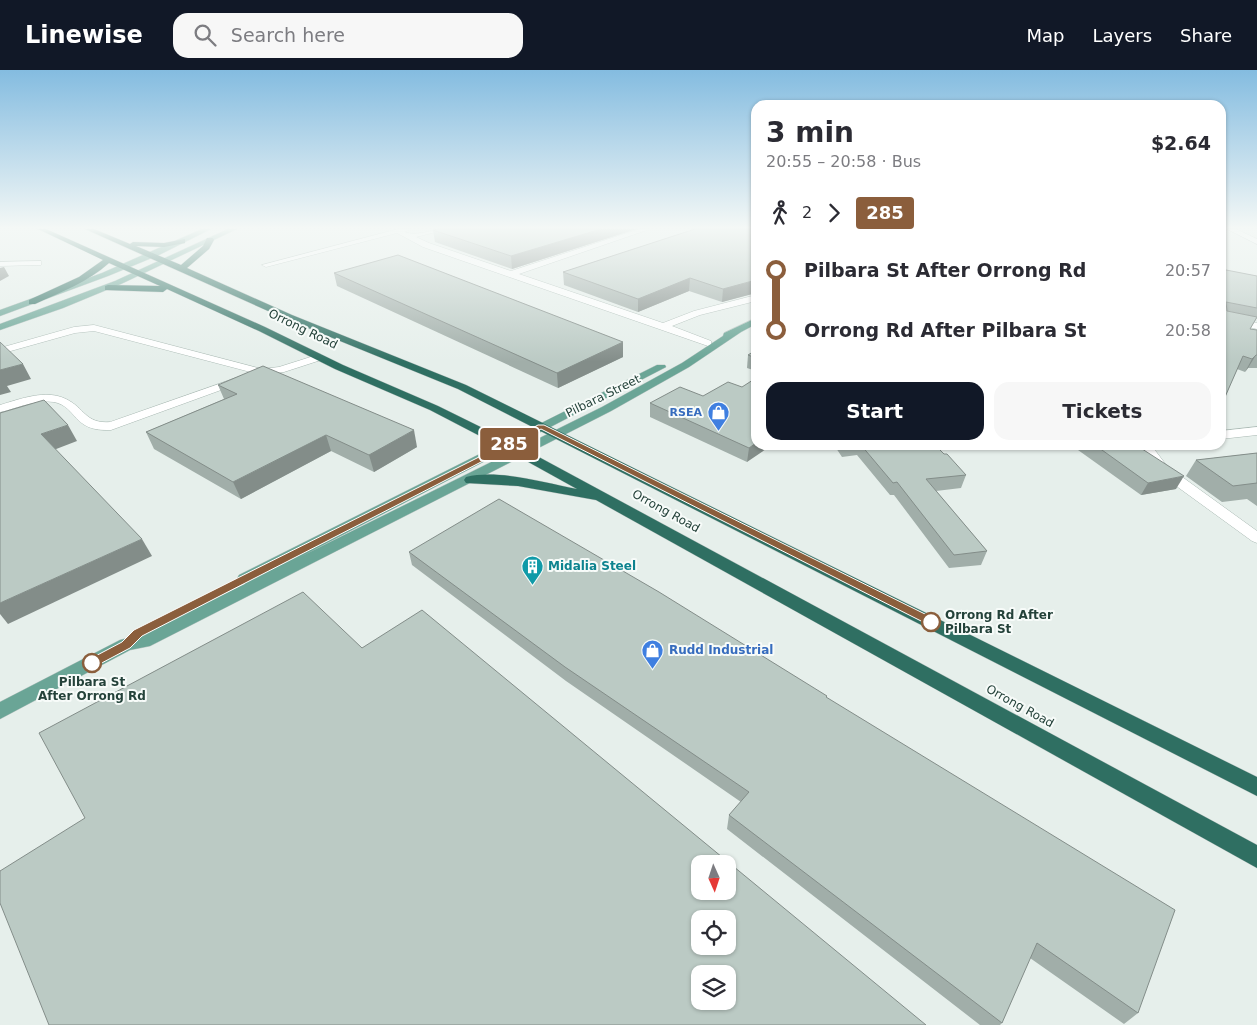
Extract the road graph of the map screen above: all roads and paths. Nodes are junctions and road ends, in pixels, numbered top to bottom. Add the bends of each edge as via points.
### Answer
1 (87, 274) edge
2 (109, 274) edge
3 (140, 274) joint
4 (192, 274) edge
5 (511, 274) edge
6 (108, 288) junction
7 (184, 294) junction
8 (751, 299) edge
9 (32, 302) junction
10 (0, 313) edge
11 (1226, 319) edge
12 (751, 324) edge
13 (662, 326) junction
14 (1257, 326) edge
15 (0, 327) edge
16 (736, 332) junction
17 (708, 343) junction
18 (0, 351) edge
19 (320, 357) junction
20 (262, 372) junction
21 (0, 409) edge
22 (541, 426) junction
23 (1257, 432) edge
24 (557, 434) junction
25 (1226, 435) edge
26 (507, 445) junction
27 (1147, 450) edge
28 (522, 453) junction
29 (471, 480) junction
30 (605, 497) junction
31 (1257, 538) edge
32 (126, 645) junction
33 (0, 711) edge
34 (1257, 787) edge
35 (1257, 857) edge

1 - 9 highway
2 - 9 main road
3 - 6 main road
3 - 7 highway, Orrong Road
4 - 22 highway, Orrong Road via 289,317 462,387
5 - 13 street
6 - 7 highway via 145,287
6 - 15 main road
7 - 19 highway, Orrong Road
8 - 13 street via 703,311
9 - 10 main road
11 - 14 street
12 - 16 main road, Pilbara Street
13 - 17 street
16 - 17 main road, Pilbara Street
16 - 24 main road, Pilbara Street via 678,368
17 - 22 main road, Pilbara Street
18 - 20 street via 74,330 94,328
19 - 20 street via 280,370
19 - 26 highway, Orrong Road
20 - 21 street via 99,428 90,425 61,400 43,399
22 - 24 highway, Orrong Road
22 - 26 main road, Pilbara Street
23 - 25 street
24 - 28 main road, Pilbara Street
24 - 34 highway, Orrong Road
26 - 28 highway, Orrong Road
26 - 32 main road, Pilbara Street via 138,633
27 - 31 street via 1162,469
28 - 29 main road, Pilbara Street
28 - 30 highway, Orrong Road
29 - 30 highway via 507,480
29 - 32 main road, Pilbara Street via 144,641
30 - 35 highway, Orrong Road
32 - 33 main road, Pilbara Street

